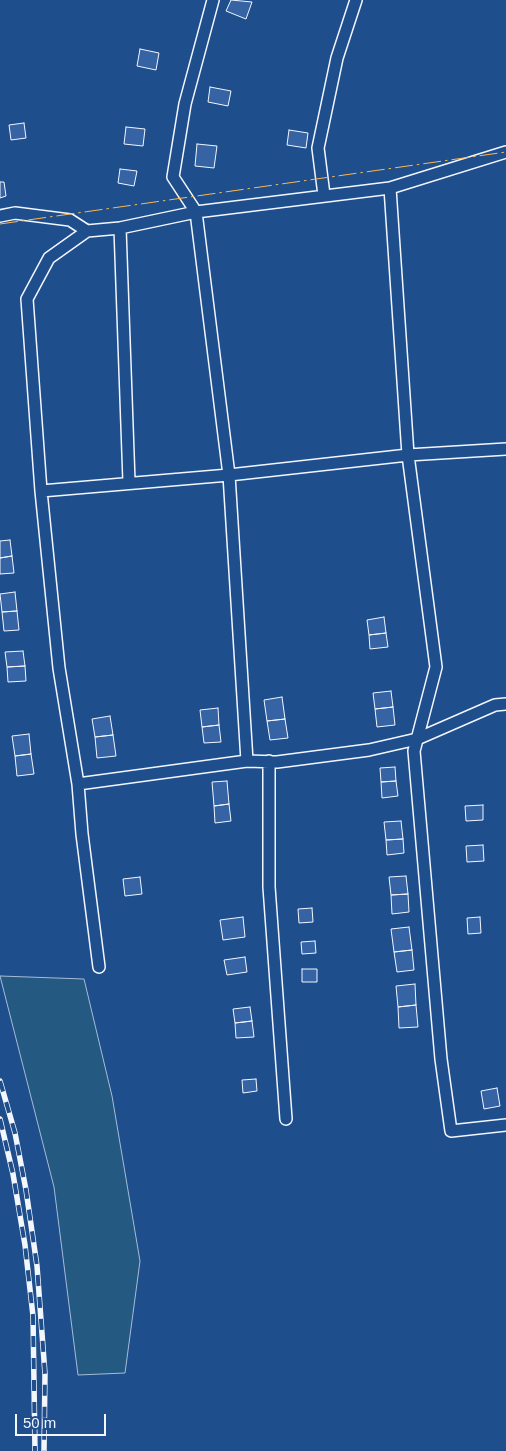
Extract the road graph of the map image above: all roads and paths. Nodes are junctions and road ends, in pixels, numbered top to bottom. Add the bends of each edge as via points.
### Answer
1 (213, 0) edge
2 (356, 0) edge
3 (506, 152) edge
4 (390, 188) junction
5 (324, 195) junction
6 (196, 212) junction
7 (0, 216) edge
8 (120, 228) junction
9 (87, 231) junction
10 (506, 449) edge
11 (408, 455) junction
12 (229, 475) junction
13 (129, 482) junction
14 (41, 491) junction
15 (506, 704) edge
16 (417, 739) junction
17 (247, 761) junction
18 (269, 761) junction
19 (78, 784) junction
20 (99, 967) dead end
21 (286, 1119) dead end
22 (506, 1125) edge

1 - 6 street via 185,104 173,177
2 - 5 street via 337,58 318,148
3 - 4 street
4 - 5 street
4 - 11 street
5 - 6 street
6 - 8 street
6 - 12 street
7 - 9 street via 15,213 70,220
8 - 9 street
8 - 13 street
9 - 14 street via 49,258 27,300
10 - 11 street
11 - 12 street
11 - 16 street via 436,667
12 - 13 street
12 - 17 street
13 - 14 street
14 - 19 street via 59,668
15 - 16 street via 495,705
16 - 18 street via 369,750
16 - 22 street via 414,750 441,1059 451,1131
17 - 18 street
17 - 19 street
18 - 21 street via 269,887
19 - 20 street

